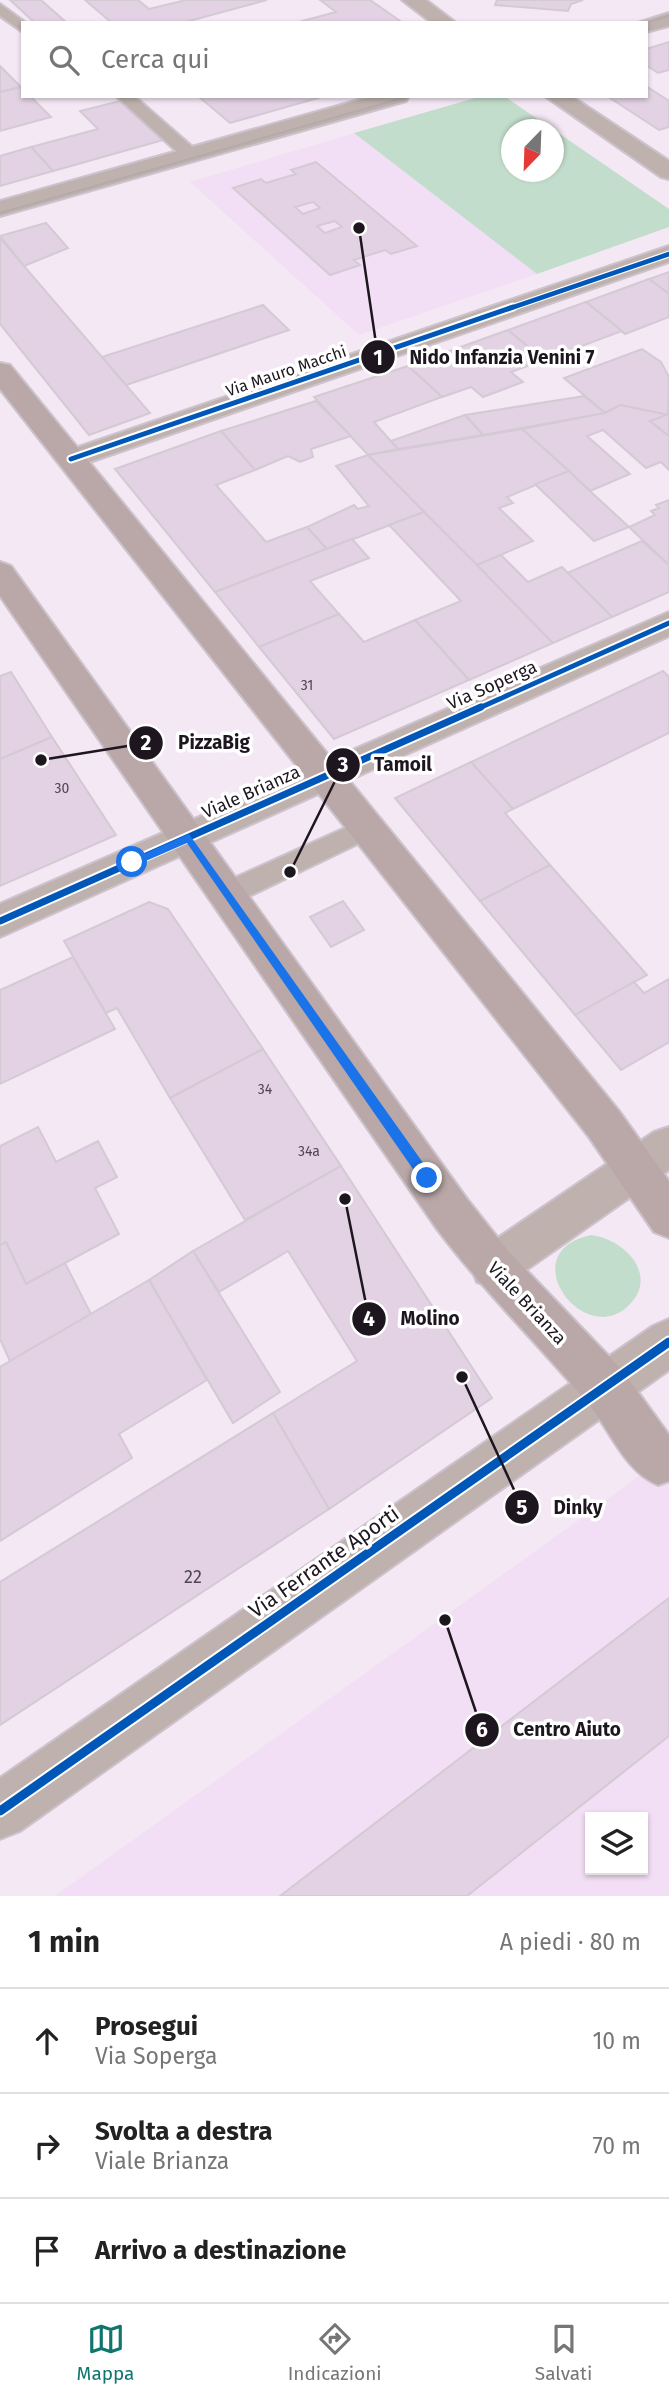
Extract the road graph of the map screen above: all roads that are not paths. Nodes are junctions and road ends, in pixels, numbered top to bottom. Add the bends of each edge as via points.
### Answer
1 (412, 0) edge
2 (0, 8) edge
3 (669, 19) edge
4 (443, 21) edge
5 (648, 25) edge
6 (21, 26) edge
7 (126, 98) edge
8 (391, 98) edge
9 (559, 98) edge
10 (191, 155) junction
11 (141, 169) junction
12 (669, 172) edge
13 (0, 192) edge
14 (0, 209) edge
15 (669, 254) edge
16 (0, 371) edge
17 (71, 459) junction
18 (0, 573) edge
19 (669, 623) edge
20 (327, 776) junction
21 (367, 828) junction
22 (189, 838) junction
23 (227, 894) junction
24 (0, 921) edge
25 (652, 1157) edge
26 (669, 1217) edge
27 (493, 1267) junction
28 (669, 1342) edge
29 (605, 1387) junction
30 (658, 1461) dead end
31 (0, 1811) edge

1 - 4 street
2 - 6 lane
3 - 5 street
7 - 10 lane
8 - 10 street
9 - 12 street
10 - 11 street
11 - 13 street via 74,174
11 - 14 street
15 - 17 street, Via Mauro Macchi
16 - 17 main road, Viale Brianza
17 - 20 main road, Viale Brianza
18 - 22 main road, Viale Brianza
19 - 20 street, Via Soperga
20 - 21 main road, Viale Brianza
20 - 22 street, Viale Brianza
21 - 23 lane
21 - 25 main road, Viale Brianza via 604,1124
22 - 23 main road, Viale Brianza
22 - 24 street
23 - 27 main road, Viale Brianza
25 - 26 main road, Viale Brianza
25 - 27 street
27 - 29 main road, Viale Brianza
28 - 29 street, Via Ferrante Aporti
29 - 30 main road, Viale Brianza
29 - 31 street, Via Ferrante Aporti

